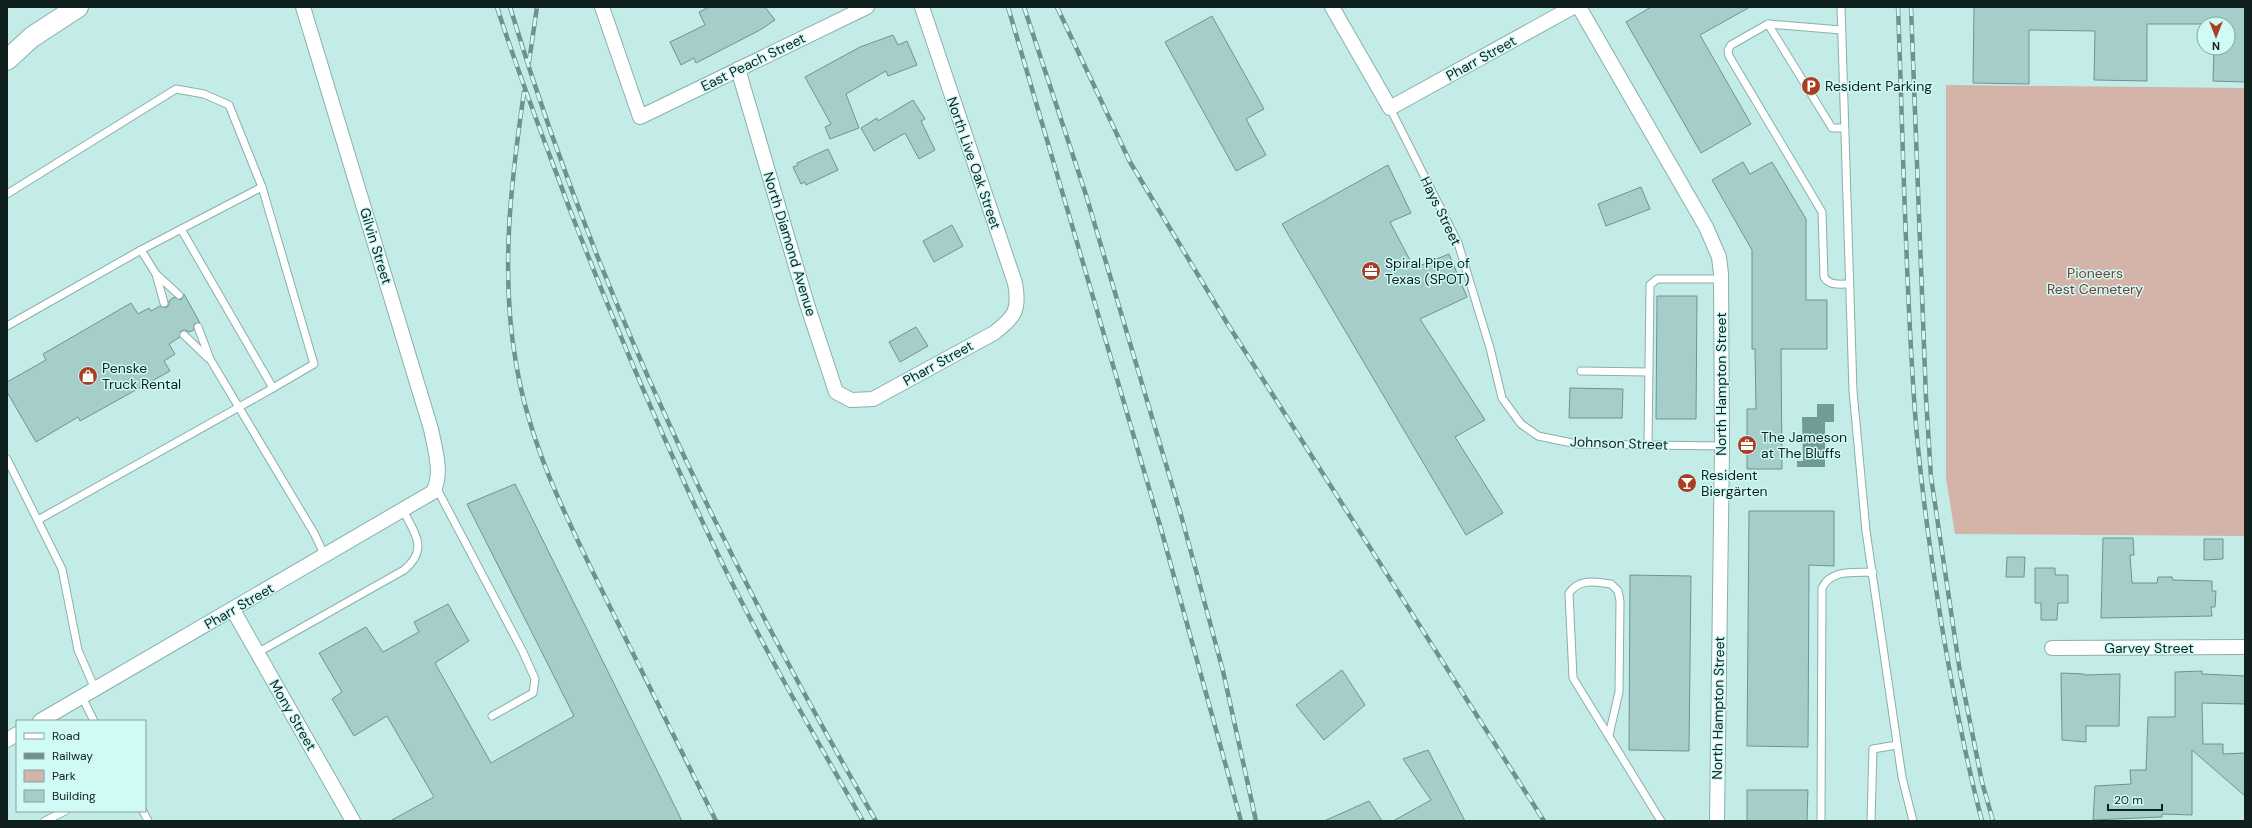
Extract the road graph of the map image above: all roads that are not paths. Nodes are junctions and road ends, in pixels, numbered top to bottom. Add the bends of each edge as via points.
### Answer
1 (78, 7) edge
2 (303, 7) edge
3 (602, 7) edge
4 (867, 7) edge
5 (922, 7) edge
6 (1332, 7) edge
7 (1573, 7) edge
8 (1579, 7) edge
9 (1840, 7) edge
10 (1768, 24) junction
11 (1841, 30) junction
12 (7, 60) edge
13 (738, 69) junction
14 (1390, 108) junction
15 (1844, 128) junction
16 (262, 187) junction
17 (7, 194) edge
18 (182, 229) junction
19 (141, 250) junction
20 (156, 274) junction
21 (1721, 279) junction
22 (1849, 284) junction
23 (179, 295) dead end
24 (164, 303) dead end
25 (1012, 319) joint
26 (7, 326) edge
27 (198, 327) dead end
28 (184, 335) dead end
29 (210, 359) junction
30 (1581, 372) dead end
31 (1648, 372) junction
32 (273, 388) junction
33 (861, 399) joint
34 (239, 407) junction
35 (1522, 424) joint
36 (1648, 445) junction
37 (1722, 446) junction
38 (7, 459) edge
39 (436, 487) junction
40 (403, 510) junction
41 (38, 520) junction
42 (325, 556) junction
43 (1873, 572) junction
44 (233, 610) junction
45 (2245, 647) edge
46 (2052, 648) dead end
47 (257, 653) junction
48 (95, 689) junction
49 (82, 697) junction
50 (492, 716) dead end
51 (42, 720) edge
52 (94, 720) edge
53 (16, 735) edge
54 (1608, 735) junction
55 (7, 740) edge
56 (1898, 745) junction
57 (63, 812) edge
58 (143, 812) edge
59 (45, 821) edge
60 (148, 821) edge
61 (353, 821) edge
62 (1661, 821) edge
63 (1717, 821) edge
64 (1821, 821) edge
65 (1872, 821) edge
66 (1913, 821) edge

1 - 12 main road via 32,37
2 - 39 street, Gilvin Street via 431,429 439,474
3 - 13 street, East Peach Street via 640,117
4 - 13 street, East Peach Street
5 - 25 street, North Live Oak Street via 1015,283 1018,299
6 - 14 street, Hays Street
7 - 14 street, Pharr Street
8 - 21 street, North Hampton Street via 1706,227 1719,257
9 - 11 lane
10 - 11 lane
10 - 15 lane via 1832,128
10 - 22 lane via 1731,45 1728,50 1729,56 1822,212 1826,281
11 - 15 lane
13 - 33 street, North Diamond Avenue via 807,304 836,392 851,400
14 - 35 lane, Hays Street via 1458,243 1490,348 1502,398
15 - 22 lane
16 - 17 lane via 228,105 204,94 176,89
16 - 18 lane
16 - 32 lane via 314,364
18 - 19 lane
18 - 32 lane
19 - 20 lane
19 - 26 lane
20 - 23 lane
20 - 24 lane
21 - 31 lane via 1657,279 1650,285
21 - 37 street, North Hampton Street
22 - 43 lane via 1853,391 1866,530
25 - 33 street, Pharr Street via 994,333 873,399
27 - 29 lane
28 - 29 lane
29 - 34 lane
30 - 31 lane
31 - 36 lane
32 - 34 lane
34 - 41 lane
34 - 42 lane
35 - 36 lane, Johnson Street via 1538,436 1577,444
36 - 37 lane, Johnson Street
37 - 63 street, North Hampton Street
38 - 41 lane
39 - 40 street, Pharr Street via 433,492
39 - 50 lane via 535,679 533,693
40 - 42 street, Pharr Street
40 - 47 lane via 417,539 415,561 404,570
41 - 48 lane via 62,569 78,650
42 - 44 street, Pharr Street
43 - 56 lane
43 - 64 lane via 1833,575 1826,579 1822,588
44 - 47 street, Mony Street
44 - 48 street, Pharr Street
45 - 46 street, Garvey Street
47 - 61 street, Mony Street
48 - 49 street, Pharr Street
49 - 51 street, Pharr Street
49 - 52 lane
53 - 55 street
54 - 54 lane via 1573,678 1569,593 1574,586 1582,582 1611,584 1618,591 1620,601 1619,692
54 - 62 lane
56 - 65 lane via 1873,749
56 - 66 lane via 1902,777
57 - 59 lane
58 - 60 lane

